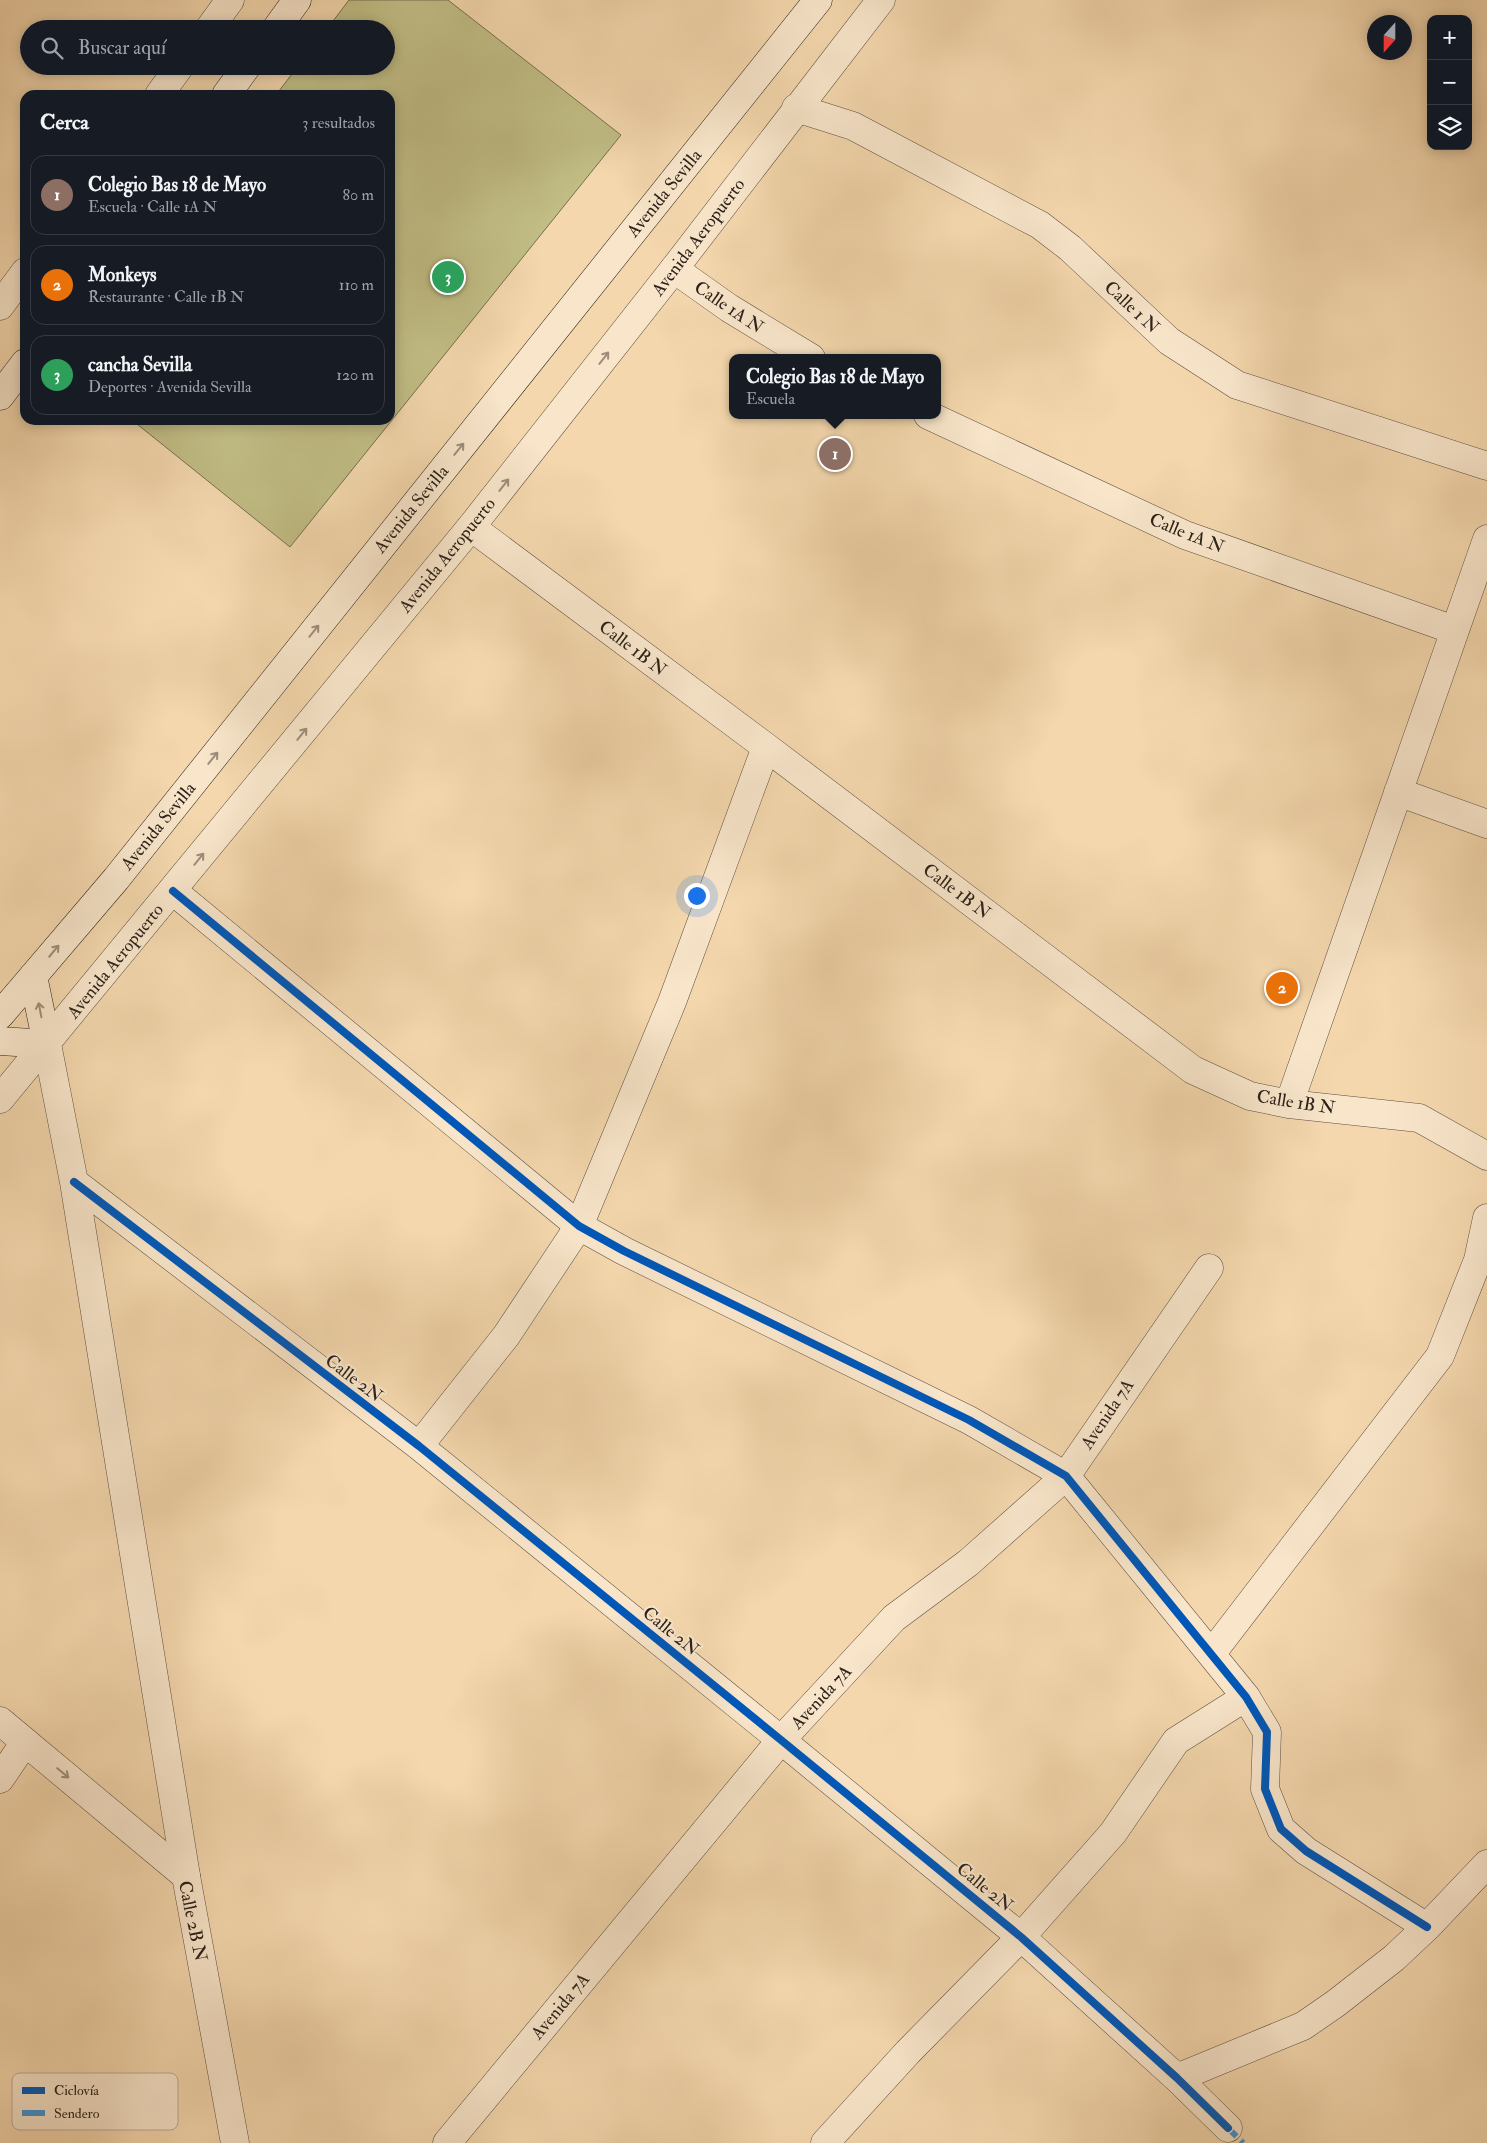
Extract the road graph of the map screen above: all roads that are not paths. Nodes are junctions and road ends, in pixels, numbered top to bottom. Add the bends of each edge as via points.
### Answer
1 (230, 0) edge
2 (297, 0) edge
3 (830, 0) edge
4 (881, 0) edge
5 (812, 7) edge
6 (216, 20) edge
7 (283, 20) edge
8 (173, 75) edge
9 (240, 75) edge
10 (163, 90) edge
11 (230, 90) edge
12 (796, 108) junction
13 (674, 269) junction
14 (20, 279) edge
15 (0, 306) edge
16 (804, 354) edge
17 (20, 369) edge
18 (0, 396) edge
19 (937, 419) edge
20 (1487, 466) edge
21 (471, 527) junction
22 (1487, 539) edge
23 (1454, 630) junction
24 (766, 747) junction
25 (1398, 792) junction
26 (1487, 824) edge
27 (173, 891) junction
28 (34, 976) junction
29 (0, 1015) edge
30 (0, 1042) edge
31 (47, 1044) junction
32 (0, 1099) edge
33 (1289, 1104) junction
34 (1487, 1156) edge
35 (74, 1182) junction
36 (1487, 1218) edge
37 (579, 1226) junction
38 (1209, 1268) dead end
39 (419, 1446) junction
40 (1066, 1476) junction
41 (1212, 1653) junction
42 (1246, 1697) junction
43 (0, 1721) edge
44 (781, 1740) junction
45 (26, 1742) junction
46 (0, 1778) edge
47 (1487, 1864) edge
48 (186, 1876) junction
49 (1428, 1927) junction
50 (1021, 1937) junction
51 (1177, 2078) junction
52 (1228, 2128) dead end
53 (235, 2143) edge
54 (447, 2143) edge
55 (825, 2143) edge

1 - 6 street
2 - 7 street
3 - 5 street, Avenida Sevilla
4 - 12 street, Avenida Aeropuerto
28 -> 5 street, Avenida Sevilla via 116,879
8 - 10 street
9 - 11 street
12 - 13 street, Avenida Aeropuerto
12 - 20 street, Calle 1 N via 853,126 1040,225 1070,248 1169,341 1237,385
13 - 16 street, Calle 1A N via 728,308
21 -> 13 street, Avenida Aeropuerto
14 - 15 street
17 - 18 street
19 - 23 street, Calle 1A N via 1185,535
21 - 24 street, Calle 1B N
27 -> 21 street, Avenida Aeropuerto
22 - 23 street
23 - 25 street
24 - 33 street, Calle 1B N via 1193,1070 1250,1096
24 - 37 street via 672,1002
25 - 26 street
25 - 33 street
27 - 31 street, Avenida Aeropuerto
27 - 37 street
28 - 29 street, Avenida Sevilla
31 -> 28 street
30 - 31 street
31 - 32 street, Avenida Aeropuerto
31 - 35 street
33 - 34 street, Calle 1B N via 1420,1118
35 - 39 street, Calle 2N
35 - 48 street
36 - 41 street via 1478,1260 1440,1356
37 - 39 street via 506,1336
37 - 40 street via 969,1420
38 - 40 street, Avenida 7A
39 - 44 street, Calle 2N
40 - 41 street
40 - 44 street, Avenida 7A via 968,1563 894,1618
41 - 42 street
42 - 49 street via 1268,1732 1265,1789 1281,1829 1306,1851
42 - 50 street via 1176,1741 1113,1833
43 - 45 street, Calle 2B N
44 - 50 street, Calle 2N
44 - 54 street, Avenida 7A
45 - 46 street
45 -> 48 street, Calle 2B N
47 - 49 street
48 - 53 street, Calle 2B N
49 - 51 street via 1394,1958 1303,2026
50 - 51 street, Calle 2N
50 - 55 street via 908,2052
51 - 52 street, Calle 2N

